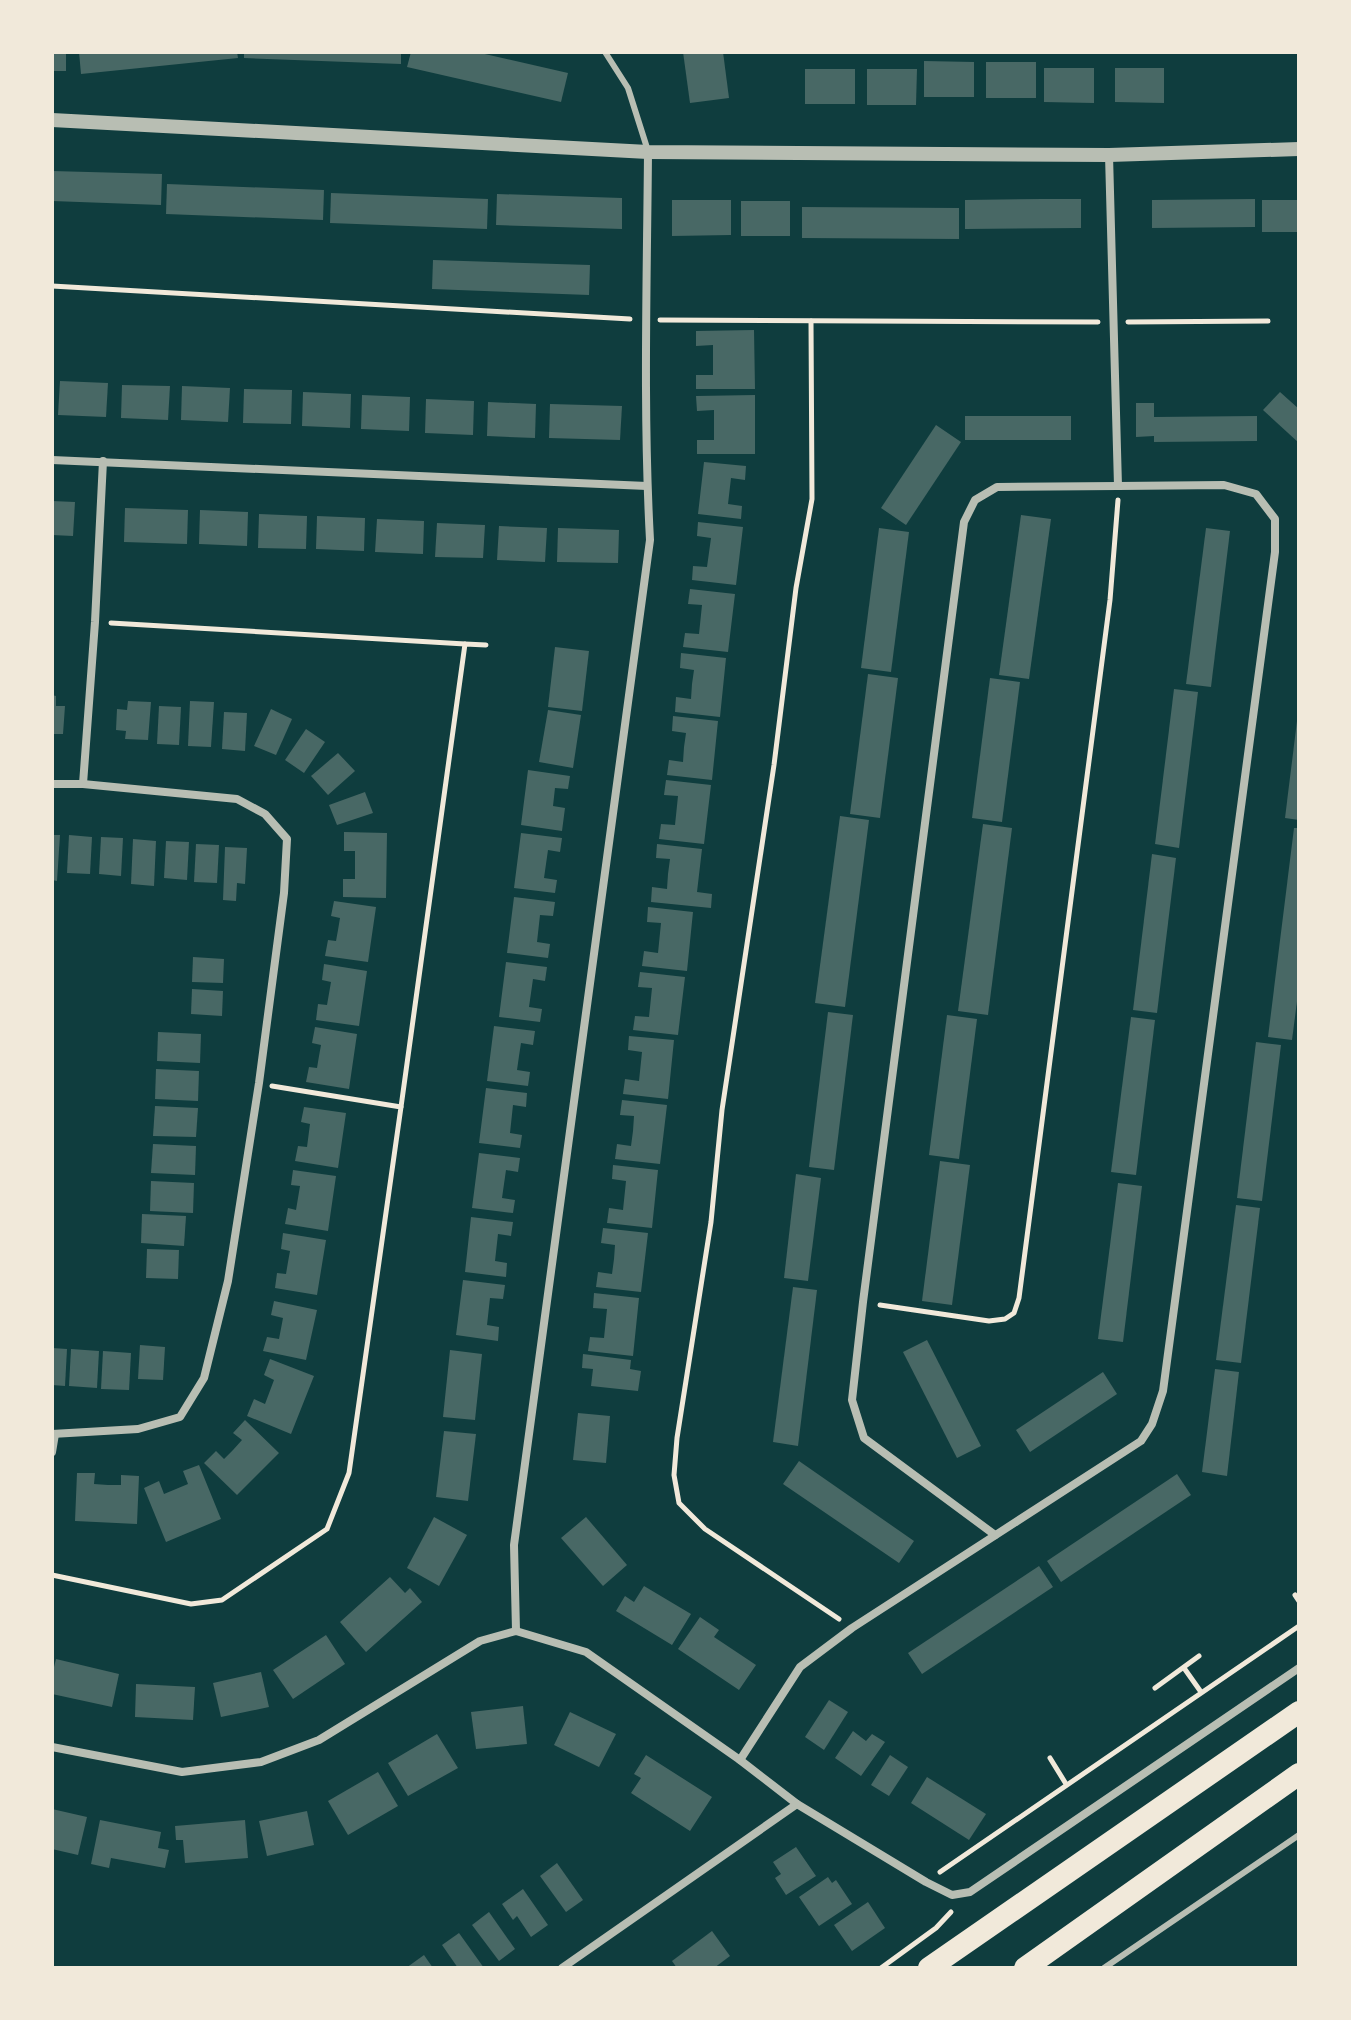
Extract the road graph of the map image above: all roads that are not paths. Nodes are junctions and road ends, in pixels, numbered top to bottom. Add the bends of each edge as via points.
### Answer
1 (605, 52) edge
2 (52, 120) edge
3 (1299, 149) edge
4 (648, 152) junction
5 (1109, 155) junction
6 (52, 460) edge
7 (103, 461) junction
8 (647, 486) junction
9 (1118, 486) junction
10 (52, 784) edge
11 (83, 784) junction
12 (54, 1434) edge
13 (52, 1452) edge
14 (995, 1535) junction
15 (516, 1631) junction
16 (1299, 1668) edge
17 (1299, 1712) edge
18 (52, 1747) edge
19 (740, 1760) junction
20 (1299, 1774) edge
21 (797, 1804) junction
22 (1299, 1835) edge
23 (562, 1968) edge
24 (929, 1968) edge
25 (1025, 1968) edge
26 (1104, 1968) edge

1 - 4 lane via 628,88
2 - 4 street
3 - 5 street
4 - 5 street
4 - 8 street
5 - 9 street
6 - 7 street
7 - 8 street
7 - 11 street
8 - 15 street via 650,540 514,1545
9 - 14 street via 997,487 975,500 964,522 863,1302 852,1400 864,1438
9 - 14 street via 1224,485 1256,494 1275,519 1275,552 1163,1391 1141,1441
10 - 11 street
11 - 12 street via 237,799 265,814 287,839 259,1083 228,1281 204,1378 180,1417 138,1429
12 - 13 street
14 - 19 street via 800,1667
15 - 18 street via 480,1641 319,1740 261,1762 182,1772
15 - 19 street via 586,1652
16 - 21 street via 970,1892 952,1895 926,1882
17 - 24 highway
19 - 21 street
20 - 25 highway
21 - 23 street
22 - 26 lane

